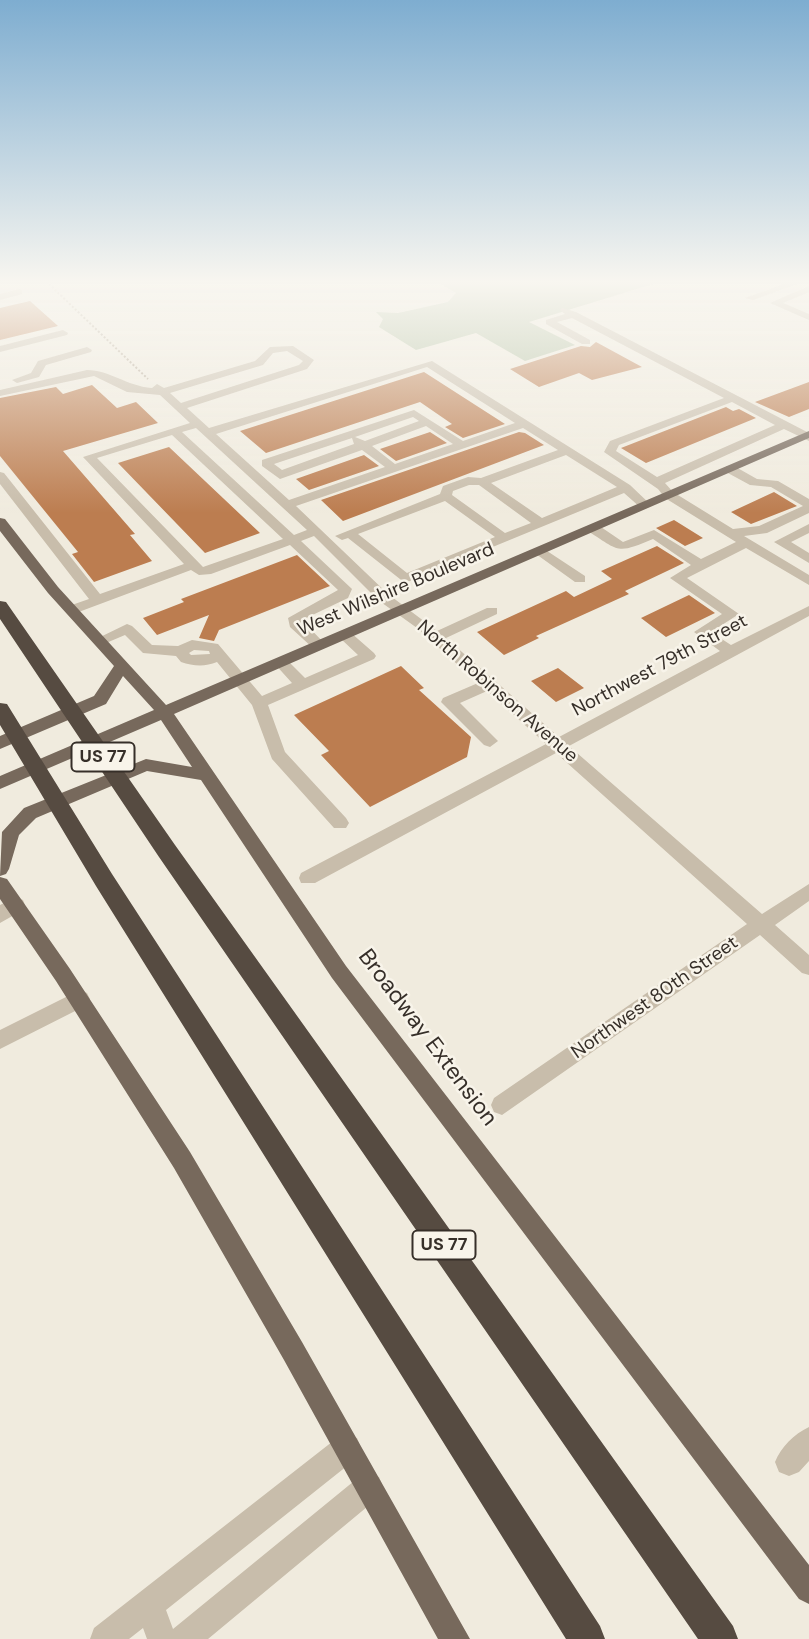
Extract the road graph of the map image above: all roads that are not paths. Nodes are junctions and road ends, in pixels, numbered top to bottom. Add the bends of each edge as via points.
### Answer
1 (51, 360) edge
2 (261, 360) edge
3 (309, 360) edge
4 (664, 360) edge
5 (0, 385) edge
6 (160, 390) junction
7 (0, 393) edge
8 (735, 397) junction
9 (179, 407) junction
10 (428, 422) junction
11 (523, 424) junction
12 (786, 424) junction
13 (202, 429) junction
14 (174, 431) junction
15 (349, 435) junction
16 (808, 436) edge
17 (744, 443) junction
18 (363, 446) junction
19 (463, 446) junction
20 (566, 451) junction
21 (764, 453) junction
22 (699, 463) junction
23 (395, 469) junction
24 (274, 470) junction
25 (724, 471) junction
26 (0, 476) edge
27 (254, 476) junction
28 (482, 482) junction
29 (656, 482) junction
30 (626, 488) junction
31 (669, 495) junction
32 (446, 496) junction
33 (286, 505) junction
34 (646, 505) junction
35 (809, 506) edge
36 (0, 522) edge
37 (535, 526) junction
38 (593, 528) junction
39 (809, 528) edge
40 (316, 531) junction
41 (349, 533) junction
42 (733, 533) junction
43 (508, 537) junction
44 (292, 540) junction
45 (327, 542) junction
46 (747, 542) junction
47 (544, 549) junction
48 (809, 559) edge
49 (193, 565) junction
50 (700, 565) junction
51 (580, 579) dead end
52 (809, 581) edge
53 (97, 600) junction
54 (0, 606) edge
55 (71, 610) junction
56 (402, 610) junction
57 (809, 610) edge
58 (492, 611) dead end
59 (345, 635) junction
60 (436, 637) junction
61 (99, 640) junction
62 (319, 646) junction
63 (731, 652) junction
64 (281, 662) junction
65 (122, 665) junction
66 (240, 680) junction
67 (488, 684) junction
68 (303, 685) junction
69 (259, 703) junction
70 (0, 709) edge
71 (164, 712) junction
72 (490, 741) dead end
73 (0, 743) edge
74 (557, 744) junction
75 (206, 775) junction
76 (0, 783) edge
77 (340, 823) dead end
78 (0, 869) edge
79 (308, 878) dead end
80 (0, 884) edge
81 (809, 891) edge
82 (8, 910) edge
83 (761, 924) junction
84 (809, 967) edge
85 (80, 999) junction
86 (1, 1037) edge
87 (502, 1105) dead end
88 (809, 1441) edge
89 (347, 1448) junction
90 (789, 1462) dead end
91 (369, 1487) junction
92 (809, 1589) edge
93 (149, 1604) junction
94 (105, 1639) edge
95 (162, 1639) edge
96 (184, 1639) edge
97 (455, 1639) edge
98 (587, 1639) edge
99 (720, 1639) edge

1 - 5 street via 42,363 35,375
2 - 6 street
3 - 9 street via 303,367
4 - 8 street
6 - 7 street via 131,390 87,373
6 - 9 street, North Robinson Avenue
8 - 12 street
8 - 29 street via 614,443 610,452
9 - 13 street, North Robinson Avenue
10 - 15 street via 414,413
10 - 18 street
10 - 19 street
11 - 13 street via 428,363
11 - 19 street
11 - 20 street
12 - 16 street
12 - 17 street
13 - 14 street
13 - 27 street, North Robinson Avenue
14 - 44 street
14 - 49 street via 89,457
15 - 18 street
15 - 24 street via 266,463
16 - 21 main road, West Wilshire Boulevard
17 - 21 street
17 - 22 street
18 - 23 street
18 - 24 street via 280,475
19 - 23 street
20 - 28 street
20 - 30 street
21 - 25 main road, West Wilshire Boulevard
22 - 25 street
22 - 29 street
23 - 33 street
24 - 27 street
25 - 31 main road, West Wilshire Boulevard
25 - 35 street via 774,484
26 - 53 street
27 - 33 street, North Robinson Avenue
28 - 32 street via 468,481 447,489
28 - 37 street
29 - 31 street
30 - 34 street
30 - 37 street
31 - 34 main road, West Wilshire Boulevard
31 - 42 street
32 - 41 street
32 - 43 street
33 - 40 street, North Robinson Avenue
34 - 38 main road, West Wilshire Boulevard
35 - 42 street via 762,530
36 - 55 main road, Broadway Extension
37 - 43 street
37 - 47 street
38 - 47 main road, West Wilshire Boulevard
38 - 50 street via 622,547 654,534
39 - 48 street via 781,542
40 - 44 street
40 - 45 street, North Robinson Avenue
41 - 43 street via 405,579
41 - 45 street
42 - 46 street
43 - 47 street
44 - 49 street via 206,571
44 - 62 street via 345,589 343,596 295,618 295,624
45 - 56 street, North Robinson Avenue via 368,584
46 - 50 street
46 - 52 street
47 - 51 street
47 - 56 main road, West Wilshire Boulevard
49 - 53 street
50 - 63 street via 677,578 732,614 701,632
53 - 55 street
54 - 99 highway, US 77
55 - 61 main road, Broadway Extension
56 - 59 main road, West Wilshire Boulevard
56 - 60 street, North Robinson Avenue
57 - 63 street, Northwest 79th Street
58 - 60 street
59 - 62 main road, West Wilshire Boulevard
59 - 68 street via 369,656
60 - 67 street, North Robinson Avenue
61 - 65 main road, Broadway Extension
61 - 66 street via 127,629 148,650 181,651 186,659 206,661 218,656
62 - 64 main road, West Wilshire Boulevard
63 - 74 street, Northwest 79th Street
64 - 66 main road, West Wilshire Boulevard
64 - 68 street
65 - 71 main road, Broadway Extension
65 - 73 main road via 100,700
66 - 69 street
66 - 71 main road, West Wilshire Boulevard
67 - 72 street via 450,702
67 - 74 street, North Robinson Avenue
68 - 69 street
69 - 77 street via 278,755
70 - 98 highway, US 77
71 - 75 main road, Broadway Extension
71 - 76 main road, West Wilshire Boulevard
74 - 79 street, Northwest 79th Street
74 - 83 street, North Robinson Avenue
75 - 78 main road via 145,765 30,813 11,832
75 - 92 main road, Broadway Extension via 339,972
80 - 82 main road
81 - 83 street, Northwest 80th Street
82 - 85 main road
83 - 84 street, North Robinson Avenue
83 - 87 street, Northwest 80th Street
85 - 86 street
85 - 89 main road via 215,1212
88 - 90 street
89 - 91 main road
89 - 93 street
91 - 96 street
91 - 97 main road
93 - 94 street
93 - 95 street

